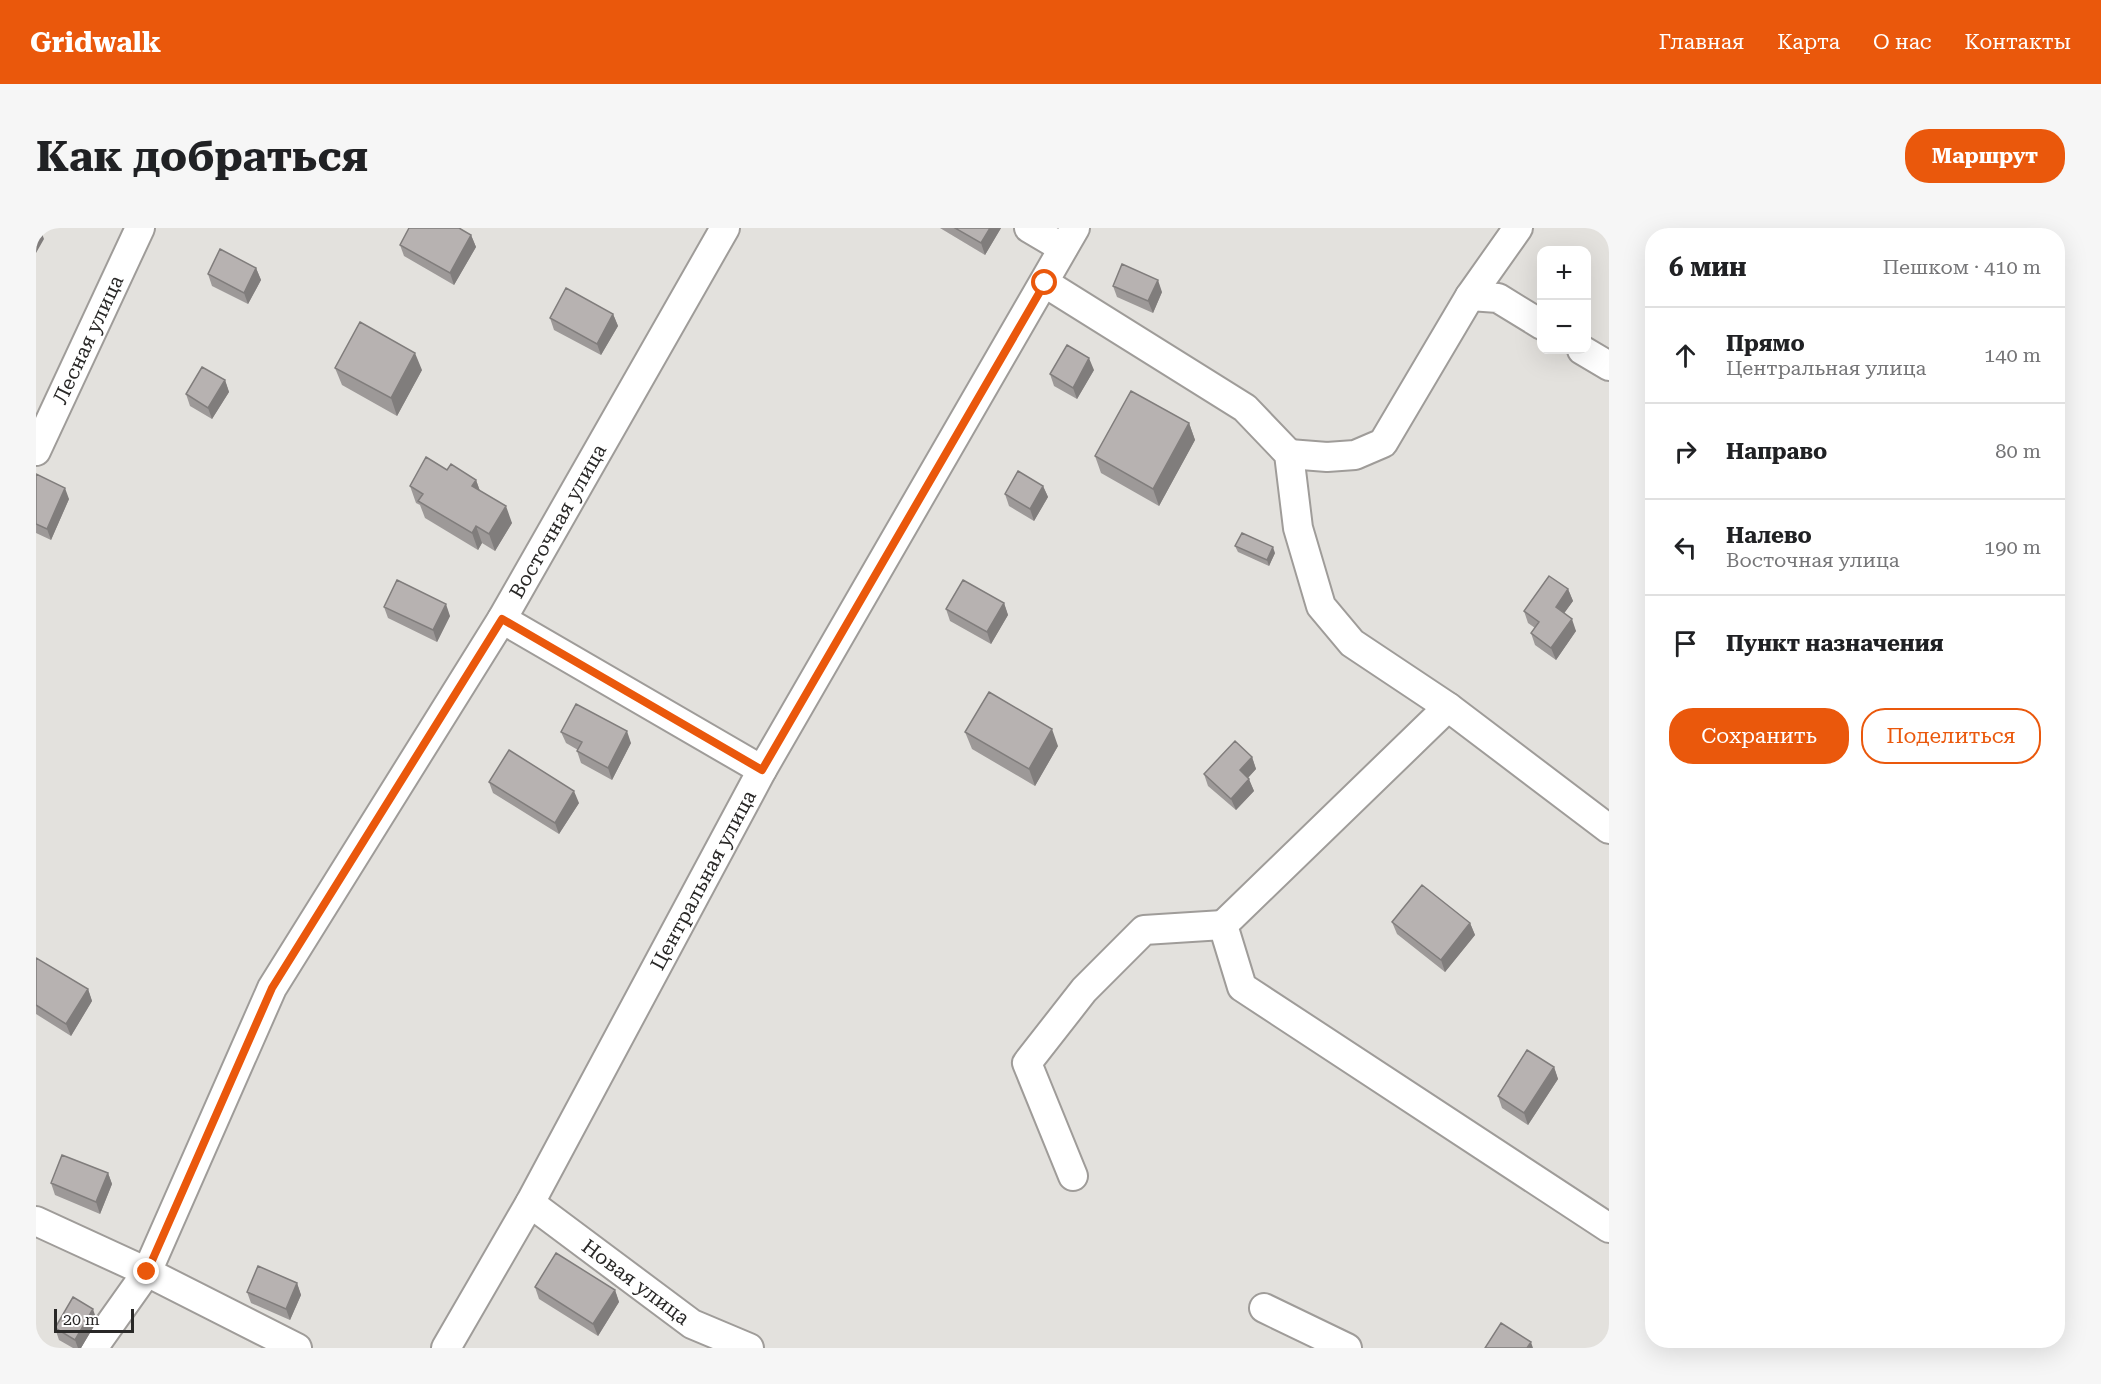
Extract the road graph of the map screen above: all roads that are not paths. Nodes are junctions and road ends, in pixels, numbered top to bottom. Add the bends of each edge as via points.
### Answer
1 (140, 228) edge
2 (725, 228) edge
3 (1029, 228) edge
4 (1518, 228) edge
5 (1069, 238) edge
6 (1045, 283) junction
7 (1470, 296) junction
8 (1537, 322) edge
9 (1589, 354) edge
10 (1609, 366) edge
11 (36, 451) edge
12 (1289, 454) junction
13 (502, 619) junction
14 (1448, 707) junction
15 (762, 770) junction
16 (1598, 804) edge
17 (1609, 829) edge
18 (1223, 925) junction
19 (1073, 1176) dead end
20 (530, 1203) junction
21 (36, 1221) edge
22 (1609, 1228) edge
23 (147, 1272) junction
24 (1264, 1308) dead end
25 (93, 1348) edge
26 (297, 1348) edge
27 (446, 1348) edge
28 (749, 1348) edge
29 (1347, 1348) edge

1 - 11 street, Лесная улица
2 - 13 street, Восточная улица
3 - 5 street
4 - 7 street
5 - 6 street, Центральная улица
6 - 12 street via 1245,408
6 - 15 street, Центральная улица
7 - 8 street via 1498,298
7 - 12 street via 1383,443 1354,454
9 - 10 street
12 - 14 street via 1298,528 1320,606 1352,643
13 - 15 street
13 - 23 street, Восточная улица via 272,988
14 - 16 street
14 - 18 street
15 - 20 street, Центральная улица
16 - 17 street
18 - 19 street via 1144,930 1084,990 1027,1063
18 - 22 street via 1242,987
20 - 27 street, Центральная улица
20 - 28 street, Новая улица via 692,1324
21 - 23 street
23 - 25 street, Восточная улица
23 - 26 street
24 - 29 street

